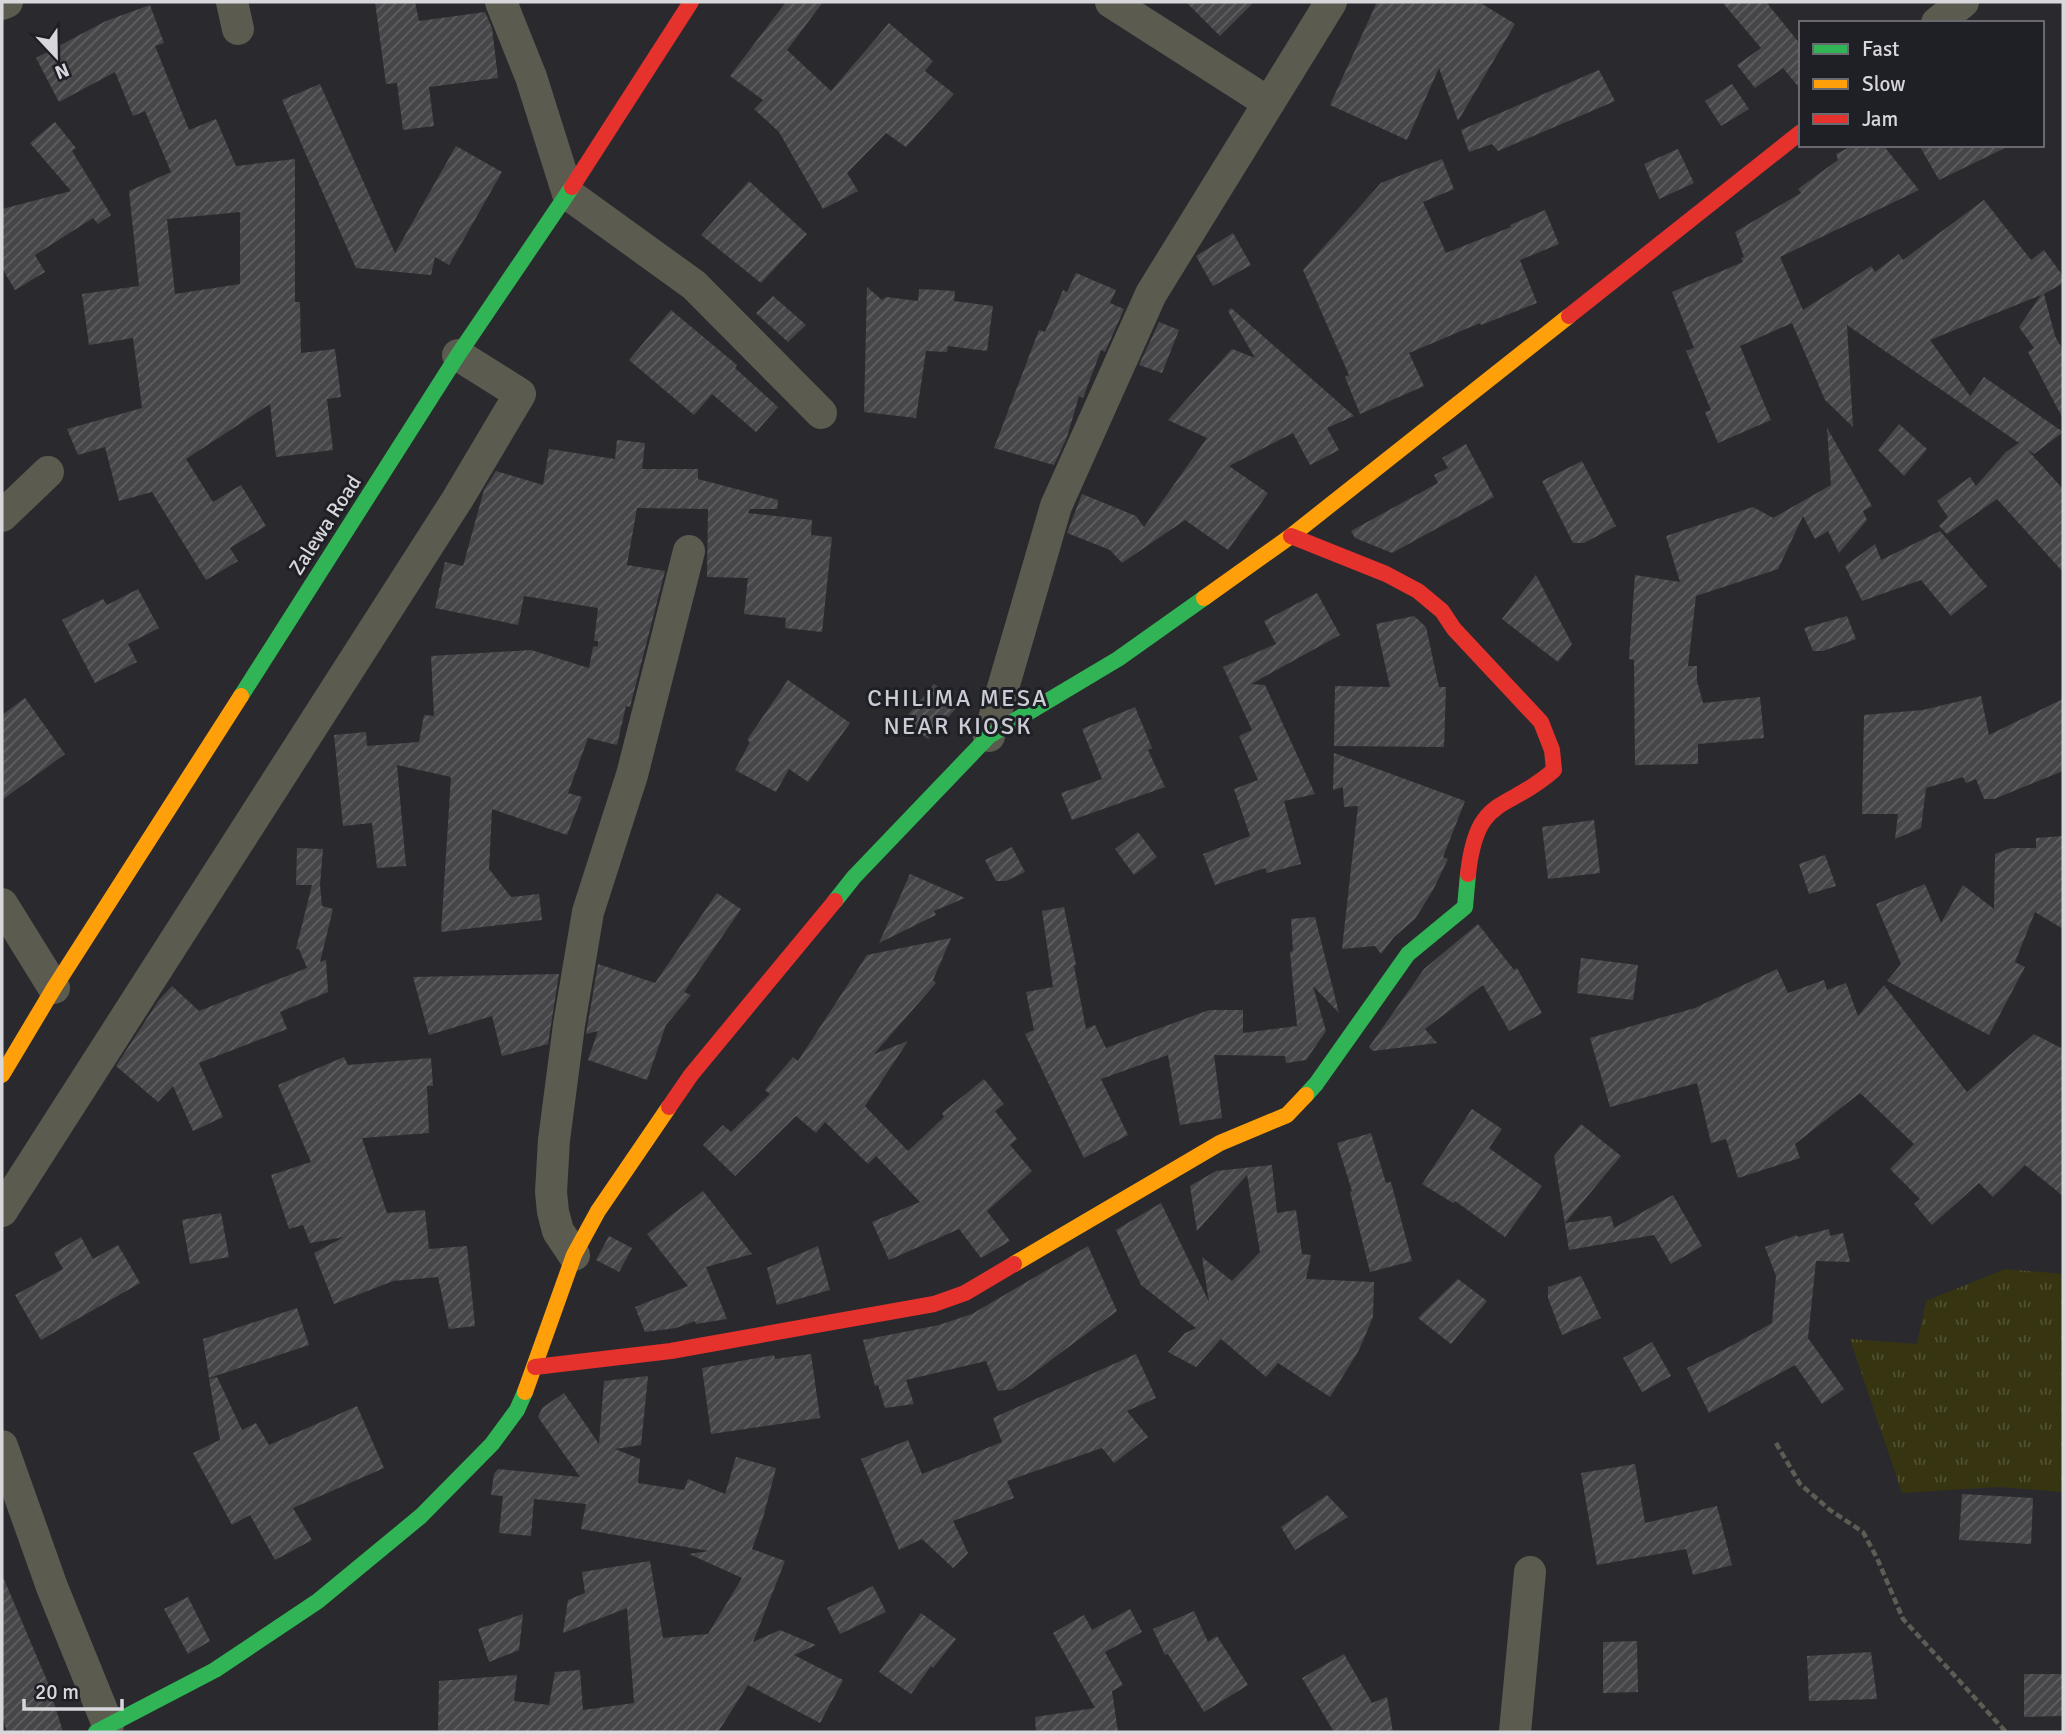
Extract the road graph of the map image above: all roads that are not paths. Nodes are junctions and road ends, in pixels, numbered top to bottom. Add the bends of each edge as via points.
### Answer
1 (7, 2) edge
2 (501, 2) edge
3 (691, 2) edge
4 (1111, 2) edge
5 (1331, 2) edge
6 (1963, 2) edge
7 (2, 4) edge
8 (1939, 21) edge
9 (1269, 103) junction
10 (1799, 134) edge
11 (568, 194) junction
12 (458, 355) junction
13 (821, 412) dead end
14 (48, 472) dead end
15 (2, 516) edge
16 (1291, 536) junction
17 (689, 551) dead end
18 (989, 736) junction
19 (2, 904) edge
20 (54, 988) junction
21 (2, 1075) edge
22 (2, 1211) edge
23 (574, 1255) junction
24 (535, 1367) junction
25 (2, 1446) edge
26 (1530, 1572) dead end
27 (102, 1729) edge
28 (1515, 1732) edge

1 - 7 street
2 - 11 street via 531,77
3 - 11 main road, Zalewa Road
4 - 9 street
5 - 9 street
6 - 8 street
9 - 18 street via 1151,294 1062,494
10 - 16 main road
11 - 12 main road, Zalewa Road
11 - 13 street via 695,285
12 - 20 main road, Zalewa Road
12 - 22 street via 520,394 450,512
14 - 15 street
16 - 18 main road via 1118,659
16 - 24 main road via 1386,575 1418,591 1442,611 1541,722 1554,770 1482,820 1471,858 1465,907 1408,954 1316,1084 1287,1115 1220,1143 965,1293 895,1312 671,1351
17 - 23 street via 632,775 588,912 569,1025 551,1192 558,1231
18 - 23 main road via 853,877 691,1075 598,1211
19 - 20 street
20 - 21 main road, Zalewa Road
23 - 24 main road
24 - 27 main road via 517,1410 492,1444 421,1516 318,1601 227,1662
25 - 27 street
26 - 28 street

